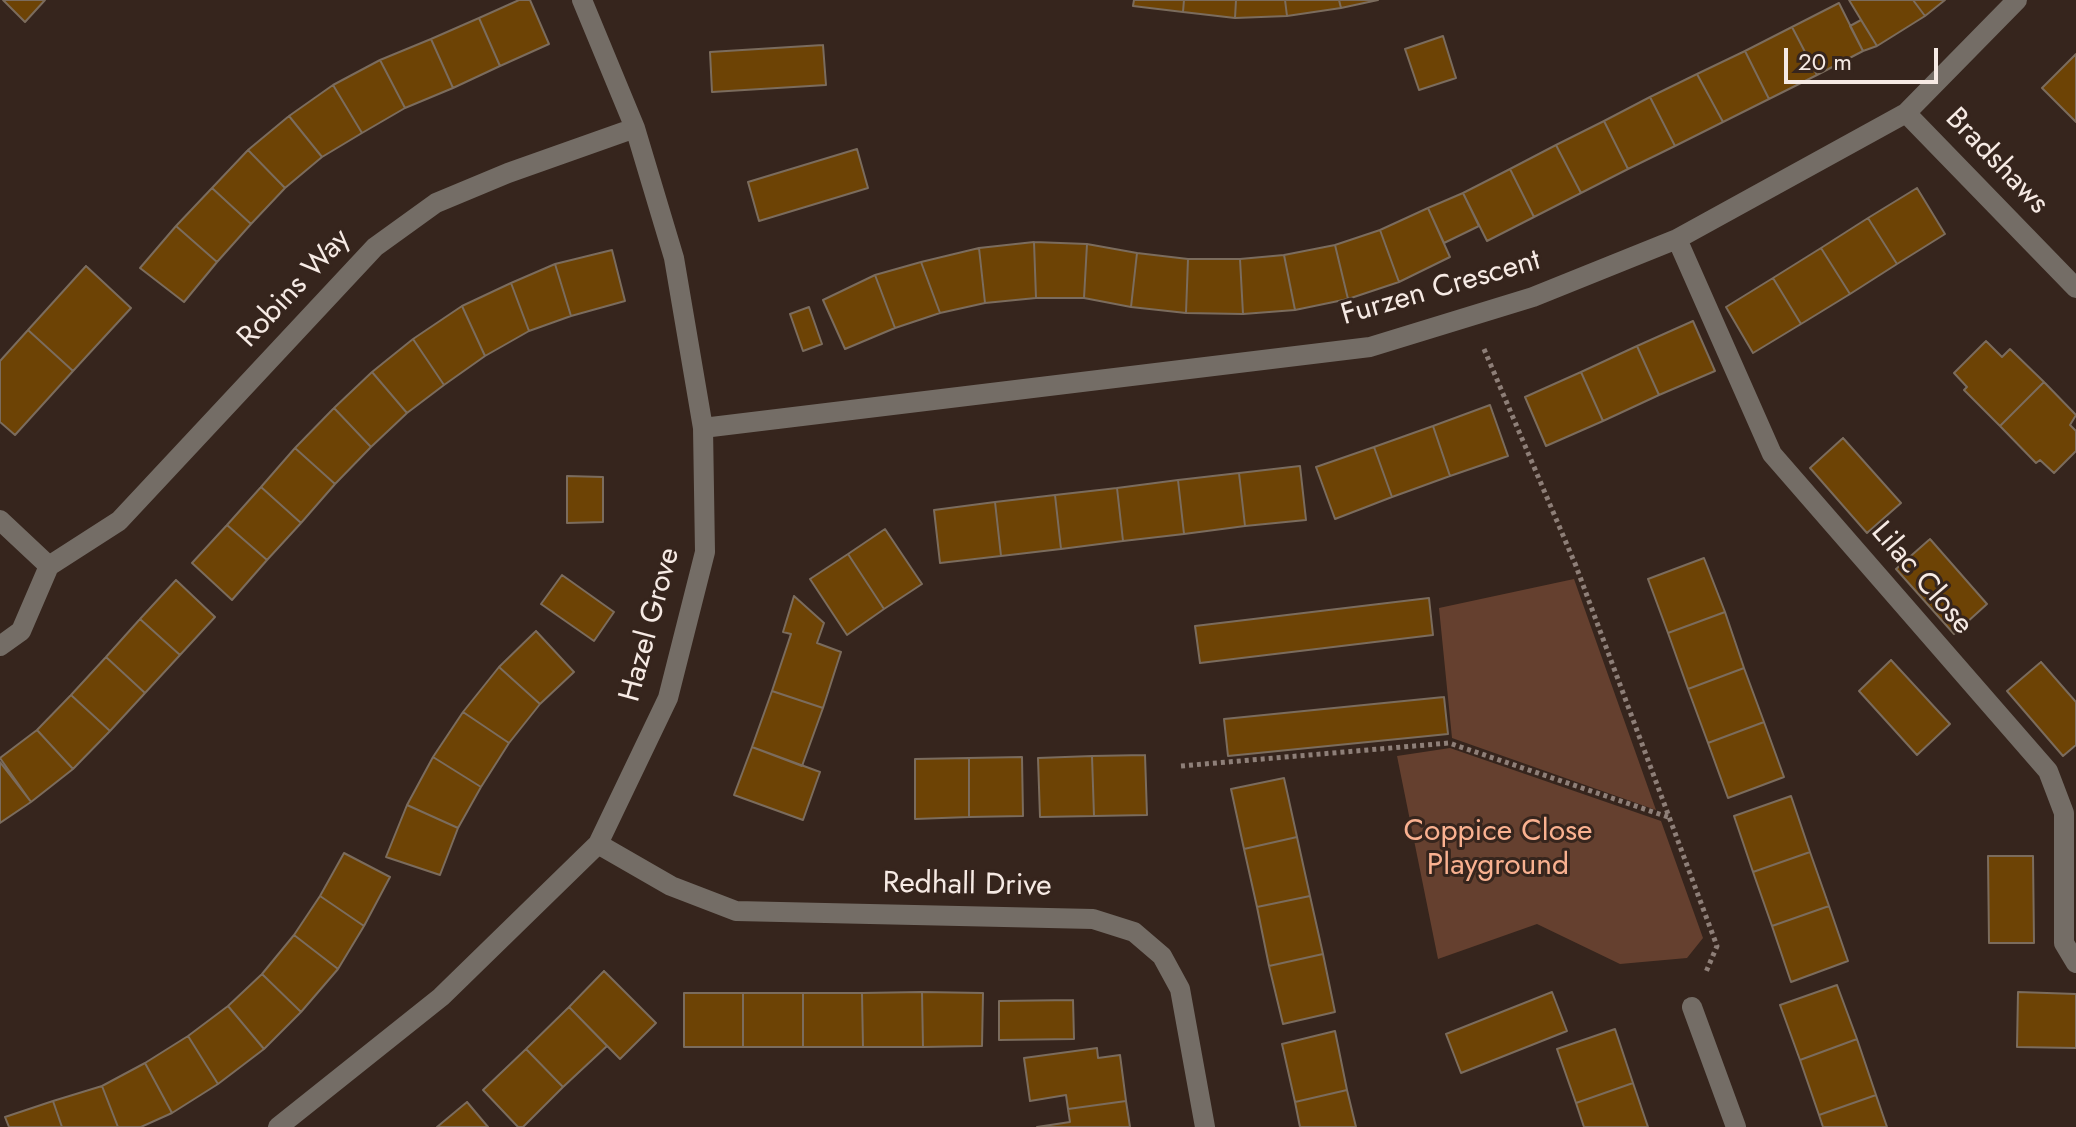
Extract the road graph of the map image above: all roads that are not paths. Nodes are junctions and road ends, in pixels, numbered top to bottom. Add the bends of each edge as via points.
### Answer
1 (582, 0) edge
2 (2017, 0) edge
3 (1906, 113) junction
4 (635, 128) junction
5 (1677, 239) junction
6 (2076, 288) edge
7 (703, 428) junction
8 (0, 520) edge
9 (49, 566) junction
10 (0, 646) edge
11 (598, 844) junction
12 (2076, 963) edge
13 (1692, 1007) road end
14 (278, 1127) edge
15 (1205, 1127) edge
16 (1736, 1127) edge

1 - 4 street, Hazel Grove
2 - 3 street, Furzen Crescent
3 - 5 street, Furzen Crescent
3 - 6 street, Bradshaws
4 - 7 street, Hazel Grove via 674,258
4 - 9 street, Robins Way via 436,203 375,247 119,521
5 - 7 street, Furzen Crescent via 1533,297 1370,347
5 - 12 street, Lilac Close via 1772,454 2048,771 2064,813 2064,943
7 - 11 street, Hazel Grove via 705,552 668,698
8 - 9 street
9 - 10 street via 21,631
11 - 14 street, Hazel Grove via 441,997
11 - 15 street, Redhall Drive via 671,886 736,911 1093,919 1134,932 1162,956 1180,989
13 - 16 street

